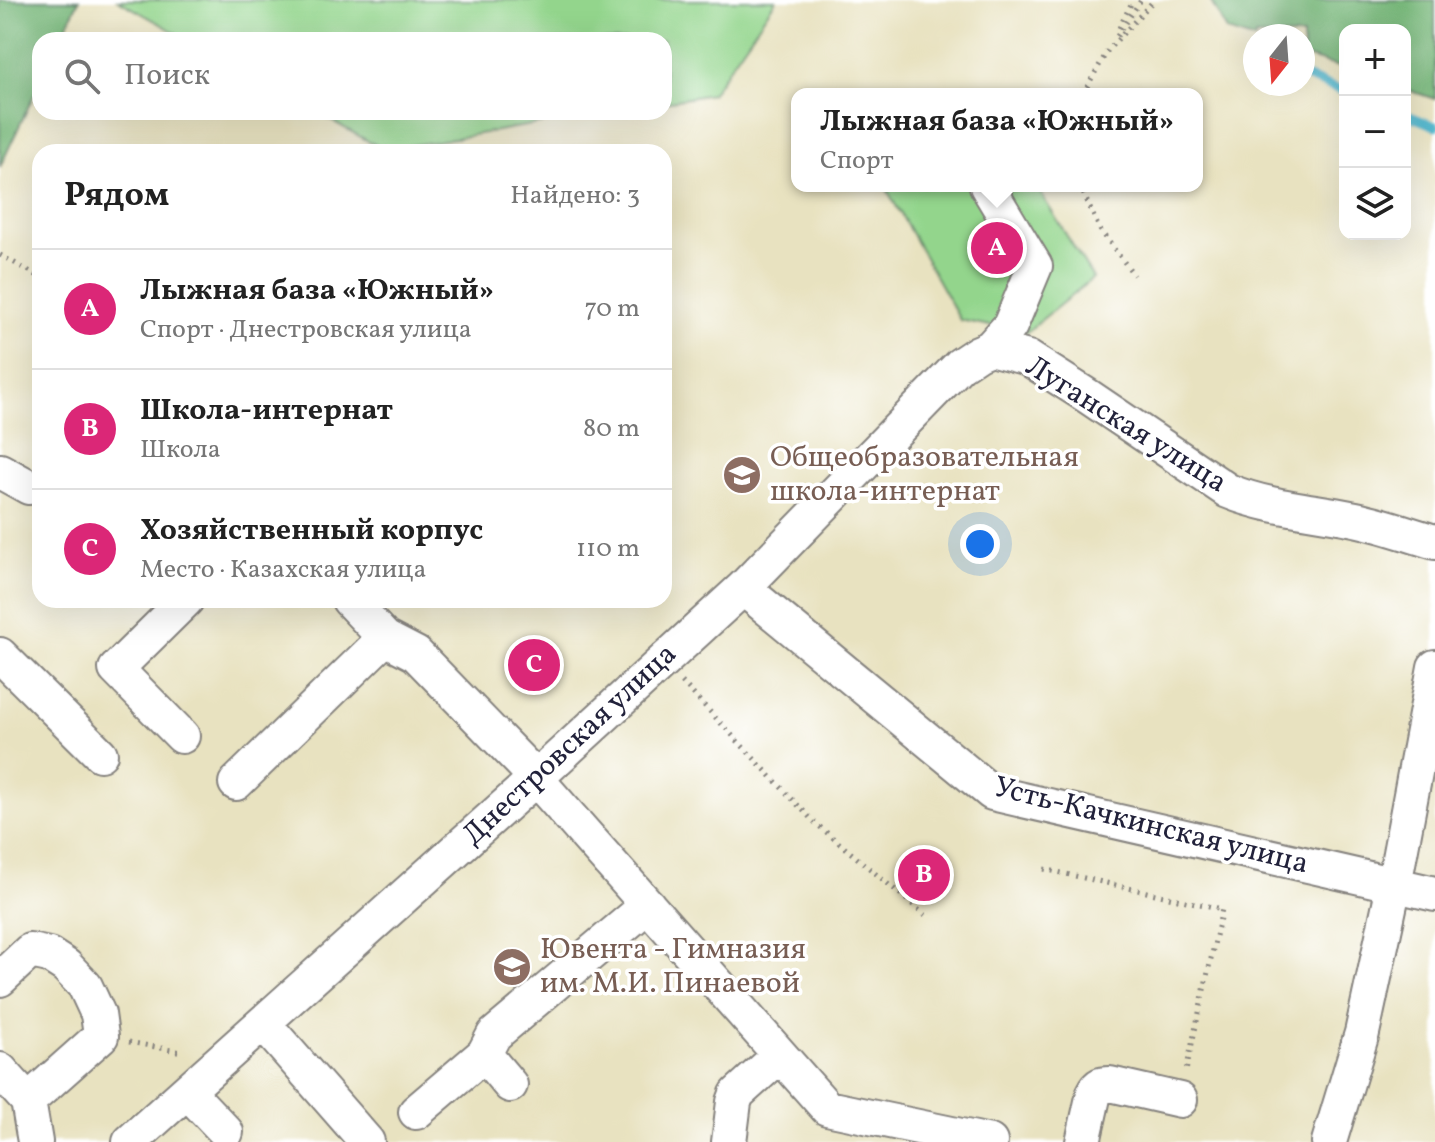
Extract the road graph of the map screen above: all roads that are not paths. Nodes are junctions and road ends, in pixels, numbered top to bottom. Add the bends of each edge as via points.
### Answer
1 (991, 192) edge
2 (997, 350) junction
3 (1435, 542) edge
4 (743, 588) junction
5 (178, 608) edge
6 (357, 608) edge
7 (385, 638) junction
8 (0, 655) edge
9 (1435, 667) edge
10 (182, 736) dead end
11 (100, 754) dead end
12 (536, 778) junction
13 (236, 783) dead end
14 (1394, 885) junction
15 (1435, 894) edge
16 (648, 905) junction
17 (0, 979) edge
18 (263, 1023) junction
19 (484, 1054) junction
20 (780, 1055) junction
21 (0, 1070) edge
22 (510, 1085) dead end
23 (187, 1091) junction
24 (1180, 1100) road end
25 (28, 1101) junction
26 (416, 1112) dead end
27 (226, 1132) dead end
28 (35, 1142) edge
29 (130, 1142) edge
30 (367, 1142) edge
31 (729, 1142) edge
32 (990, 1142) edge
33 (1083, 1142) edge
34 (1329, 1142) edge

1 - 2 street via 1035,266
2 - 3 street, Луганская улица via 1044,367 1228,491
2 - 4 street, Днестровская улица via 978,353 960,365
4 - 12 street, Днестровская улица
4 - 14 street, Усть-Качкинская улица via 992,793
5 - 10 street via 116,669
6 - 7 street
7 - 12 street via 416,654
7 - 13 street
8 - 11 street
9 - 14 street
12 - 16 street
12 - 18 street, Днестровская улица
14 - 15 street, Усть-Качкинская улица
14 - 34 street via 1362,1033
16 - 19 street via 494,1035
16 - 20 street
17 - 25 street via 30,951 49,955 85,986 98,1014 101,1036
18 - 23 street, Днестровская улица
18 - 30 street
19 - 22 street
19 - 26 street
20 - 31 street via 737,1094
20 - 32 street via 827,1108
21 - 25 street
23 - 27 street
23 - 29 street, Днестровская улица
24 - 33 street via 1101,1084 1094,1093
25 - 28 street

